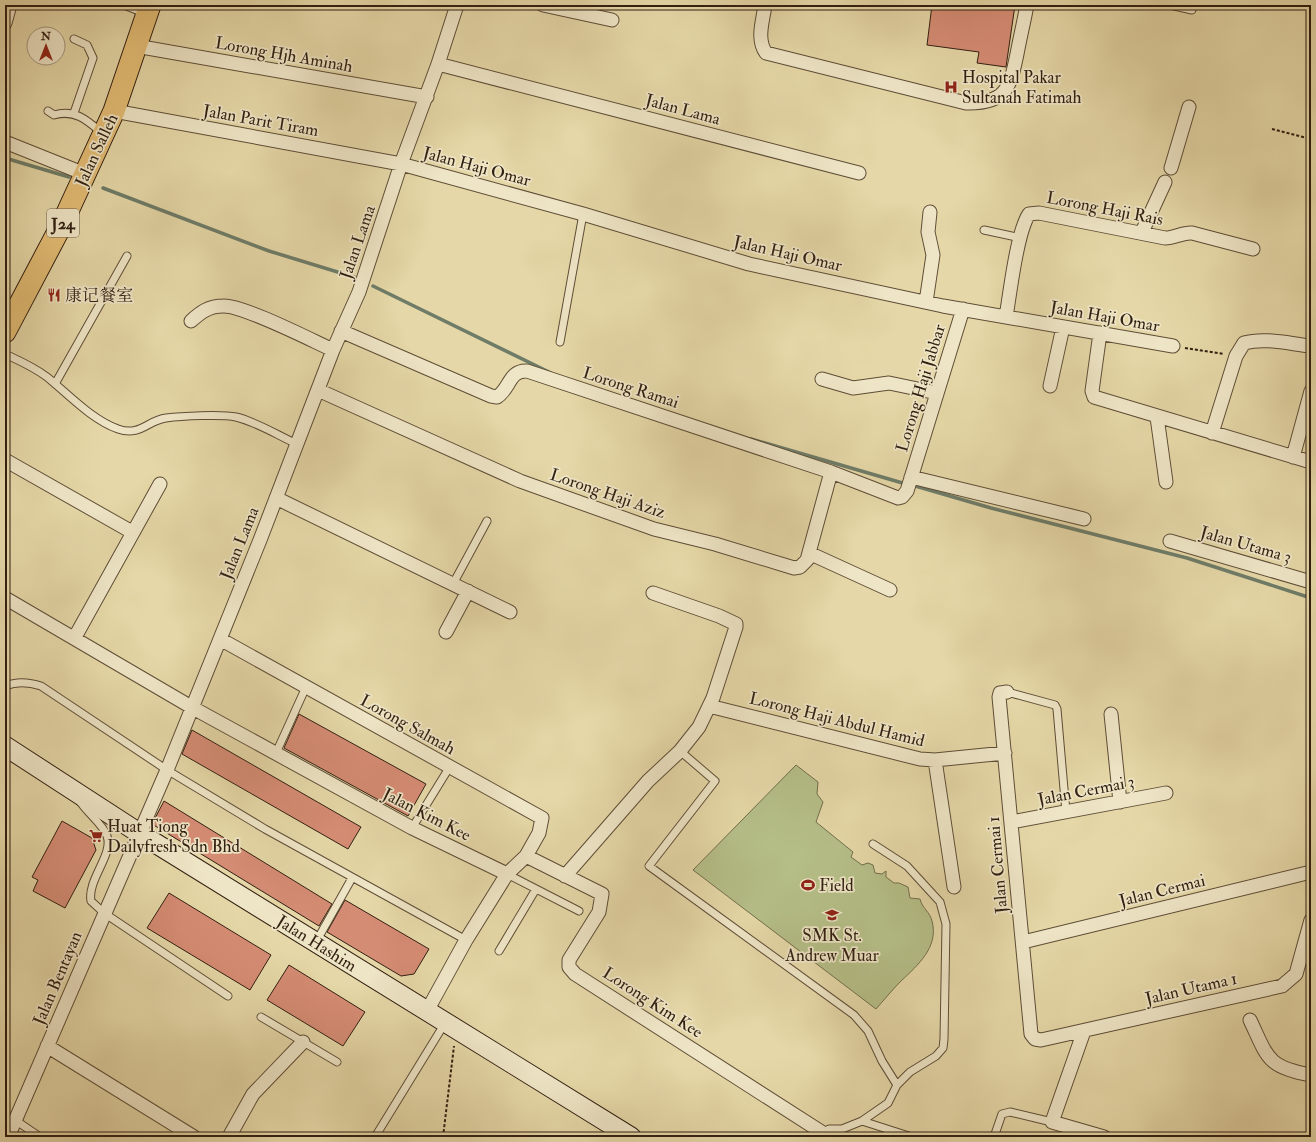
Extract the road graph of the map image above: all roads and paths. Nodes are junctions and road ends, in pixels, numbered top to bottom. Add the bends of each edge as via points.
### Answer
1 (10, 5) edge
2 (124, 5) edge
3 (457, 5) edge
4 (543, 5) edge
5 (765, 5) edge
6 (1027, 5) edge
7 (1170, 5) edge
8 (148, 9) edge
9 (1192, 10) dead end
10 (612, 20) dead end
11 (5, 23) edge
12 (74, 39) dead end
13 (136, 46) junction
14 (438, 64) junction
15 (427, 97) junction
16 (1189, 107) dead end
17 (48, 111) dead end
18 (114, 111) junction
19 (74, 114) junction
20 (1272, 129) dead end
21 (104, 134) junction
22 (1311, 139) edge
23 (5, 142) edge
24 (402, 164) junction
25 (1171, 168) dead end
26 (859, 173) dead end
27 (85, 174) junction
28 (1165, 182) dead end
29 (930, 212) dead end
30 (583, 214) junction
31 (984, 230) dead end
32 (1142, 232) junction
33 (1020, 238) junction
34 (1253, 250) dead end
35 (127, 256) dead end
36 (926, 302) junction
37 (11, 305) edge
38 (963, 309) junction
39 (1006, 317) junction
40 (191, 321) dead end
41 (1063, 327) junction
42 (341, 331) junction
43 (5, 332) edge
44 (1100, 333) junction
45 (560, 342) dead end
46 (1174, 346) joint
47 (1311, 346) edge
48 (333, 350) junction
49 (5, 354) edge
50 (1236, 356) junction
51 (822, 379) dead end
52 (55, 384) junction
53 (1050, 386) dead end
54 (318, 390) junction
55 (1311, 391) edge
56 (937, 393) junction
57 (1157, 417) junction
58 (1212, 433) junction
59 (297, 444) junction
60 (1293, 457) junction
61 (5, 460) edge
62 (1311, 462) edge
63 (831, 472) junction
64 (1166, 482) dead end
65 (160, 484) dead end
66 (909, 484) junction
67 (276, 498) junction
68 (1084, 519) dead end
69 (487, 521) dead end
70 (132, 532) junction
71 (1170, 541) dead end
72 (809, 553) junction
73 (1311, 582) edge
74 (452, 584) junction
75 (890, 590) dead end
76 (468, 591) junction
77 (653, 593) dead end
78 (5, 598) edge
79 (510, 612) dead end
80 (446, 632) dead end
81 (75, 637) junction
82 (220, 639) junction
83 (5, 686) edge
84 (306, 687) junction
85 (1007, 692) joint
86 (709, 706) junction
87 (193, 708) junction
88 (1111, 714) dead end
89 (5, 746) edge
90 (680, 751) junction
91 (276, 753) junction
92 (1005, 753) junction
93 (935, 760) junction
94 (449, 768) junction
95 (167, 770) junction
96 (73, 790) junction
97 (1166, 793) dead end
98 (1120, 802) junction
99 (1066, 812) junction
100 (1011, 822) junction
101 (412, 828) junction
102 (139, 833) junction
103 (873, 844) dead end
104 (526, 856) junction
105 (1311, 872) edge
106 (507, 874) junction
107 (565, 876) junction
108 (352, 878) junction
109 (954, 887) dead end
110 (536, 889) junction
111 (579, 911) dead end
112 (104, 913) junction
113 (1311, 920) edge
114 (466, 940) junction
115 (316, 942) junction
116 (1022, 942) junction
117 (499, 951) dead end
118 (228, 996) dead end
119 (427, 1011) junction
120 (261, 1017) dead end
121 (1250, 1020) dead end
122 (451, 1026) junction
123 (1084, 1031) junction
124 (1036, 1039) joint
125 (303, 1042) junction
126 (47, 1046) junction
127 (337, 1062) dead end
128 (1311, 1075) edge
129 (898, 1085) junction
130 (15, 1120) junction
131 (862, 1122) junction
132 (1052, 1122) junction
133 (821, 1135) edge
134 (8, 1137) edge
135 (40, 1137) edge
136 (194, 1137) edge
137 (229, 1137) edge
138 (375, 1137) edge
139 (443, 1137) edge
140 (630, 1137) edge
141 (912, 1137) edge
142 (994, 1137) edge
143 (1104, 1137) edge

1 - 11 street
2 - 8 lane
3 - 14 street
4 - 10 street
5 - 6 street via 760,37 766,53 966,103 978,103 990,101 1009,86
7 - 9 lane
8 - 13 main road, Jalan Salleh / J24
12 - 19 lane via 87,45 92,58
13 - 15 street, Lorong Hjh Aminah
13 - 18 main road, Jalan Salleh / J24
14 - 15 street, Jalan Lama
14 - 26 street, Jalan Lama
15 - 24 street, Jalan Lama
16 - 25 street
17 - 19 lane via 54,115 63,112
18 - 21 main road, Jalan Salleh / J24
18 - 24 street, Jalan Parit Tiram
19 - 21 lane via 84,118
20 - 22 path
21 - 27 main road, Jalan Salleh / J24
23 - 27 street
24 - 30 street, Jalan Haji Omar
24 - 42 street, Jalan Lama via 359,292
27 - 37 main road, Jalan Salleh / J24 via 62,224
28 - 32 street
29 - 36 street via 928,232 933,255
30 - 36 street, Jalan Haji Omar via 750,264
30 - 45 lane
31 - 33 lane
32 - 33 street, Lorong Haji Rais via 1039,213 1029,214 1024,221
32 - 34 street, Lorong Haji Rais via 1171,238 1186,232
33 - 39 street, Lorong Haji Rais
35 - 52 lane
36 - 38 street, Jalan Haji Omar
37 - 43 main road, Jalan Salleh / J24
38 - 39 street, Jalan Haji Omar
38 - 56 street, Lorong Haji Jabbar
39 - 41 street, Jalan Haji Omar
40 - 48 street via 203,310 214,306 235,307
41 - 44 street, Jalan Haji Omar
41 - 53 street
42 - 48 street, Jalan Lama
42 - 63 street, Lorong Ramai via 491,396 497,397 501,394 514,374 526,371
44 - 46 street, Jalan Haji Omar
44 - 57 street via 1092,394 1100,400
46 - 50 path
47 - 50 street via 1252,341 1240,346
48 - 54 street, Jalan Lama
49 - 52 lane via 34,368
50 - 58 street
51 - 56 street via 853,388 889,384
52 - 59 lane via 90,413 118,429 143,429 164,418 225,416 236,417
54 - 59 street, Jalan Lama
54 - 72 street, Lorong Haji Aziz via 520,481 654,529 794,568 804,564
55 - 60 street
56 - 66 street, Lorong Haji Jabbar
57 - 58 street
57 - 64 street
58 - 60 street
59 - 67 street, Jalan Lama
60 - 62 street
61 - 70 street
63 - 66 street, Lorong Ramai via 898,498 905,495
63 - 72 street, Lorong Haji Aziz
65 - 70 street
66 - 68 street
67 - 74 street
67 - 82 street, Jalan Lama
69 - 74 lane
70 - 81 street
71 - 73 street, Jalan Utama 3
72 - 75 street
74 - 76 street
76 - 79 street
76 - 80 street
77 - 86 street via 719,616 736,626
78 - 81 street, Jalan Kim Kee
81 - 87 street, Jalan Kim Kee
82 - 84 street, Lorong Salmah
82 - 87 street, Jalan Lama
83 - 95 lane via 18,682 41,686
84 - 91 lane
84 - 94 street, Lorong Salmah
85 - 92 street, Jalan Cermai 1 via 1000,694 999,697
85 - 99 lane via 1055,705 1057,709
86 - 90 street via 699,727
86 - 93 street, Lorong Haji Abdul Hamid via 911,757
87 - 91 street, Jalan Kim Kee
87 - 95 street, Jalan Lama
88 - 98 street
89 - 96 street, Jalan Hashim
90 - 107 street via 648,781
90 - 129 lane via 715,781 649,866 854,1015 868,1031 878,1055
91 - 101 street, Jalan Kim Kee
92 - 93 street, Lorong Haji Abdul Hamid
92 - 100 street, Jalan Cermai 1
93 - 109 street
94 - 101 lane
94 - 104 street, Lorong Salmah via 540,815 542,821 539,833
95 - 102 street, Jalan Lama
95 - 108 lane
96 - 102 street, Jalan Hashim
96 - 112 lane via 108,839 108,847 90,896 91,901
97 - 98 street, Jalan Cermai 3
98 - 99 street, Jalan Cermai 3
99 - 100 street, Jalan Cermai 3
100 - 116 street, Jalan Cermai 1
101 - 106 street, Jalan Kim Kee
102 - 112 street, Jalan Bentayan
102 - 115 street, Jalan Hashim
103 - 129 lane via 907,866 934,893 940,902 946,924 942,1048 936,1056 910,1072
104 - 106 street
104 - 107 street
105 - 116 street, Jalan Cermai
106 - 110 lane
106 - 114 street
107 - 133 street, Lorong Kim Kee via 602,894 599,912 569,960 569,967 575,974
108 - 114 lane
108 - 115 lane
110 - 111 lane
110 - 117 lane
112 - 118 lane
112 - 126 street, Jalan Bentayan
113 - 123 street, Jalan Utama 1 via 1296,974 1282,986
114 - 119 street
115 - 119 street, Jalan Hashim
116 - 124 street, Jalan Cermai 1 via 1031,1034
119 - 122 street, Jalan Hashim
120 - 125 lane
121 - 128 street via 1272,1062 1282,1069
122 - 138 lane
122 - 139 path
122 - 140 street, Jalan Hashim
123 - 124 street, Jalan Utama 1
123 - 132 street
125 - 127 lane
125 - 137 street via 254,1094
126 - 130 street, Jalan Bentayan
126 - 136 street
129 - 131 lane via 888,1103
130 - 134 street, Jalan Bentayan
130 - 135 lane
131 - 133 lane via 842,1129 829,1129
131 - 141 lane
132 - 142 lane via 1010,1112 1002,1114
132 - 143 street

